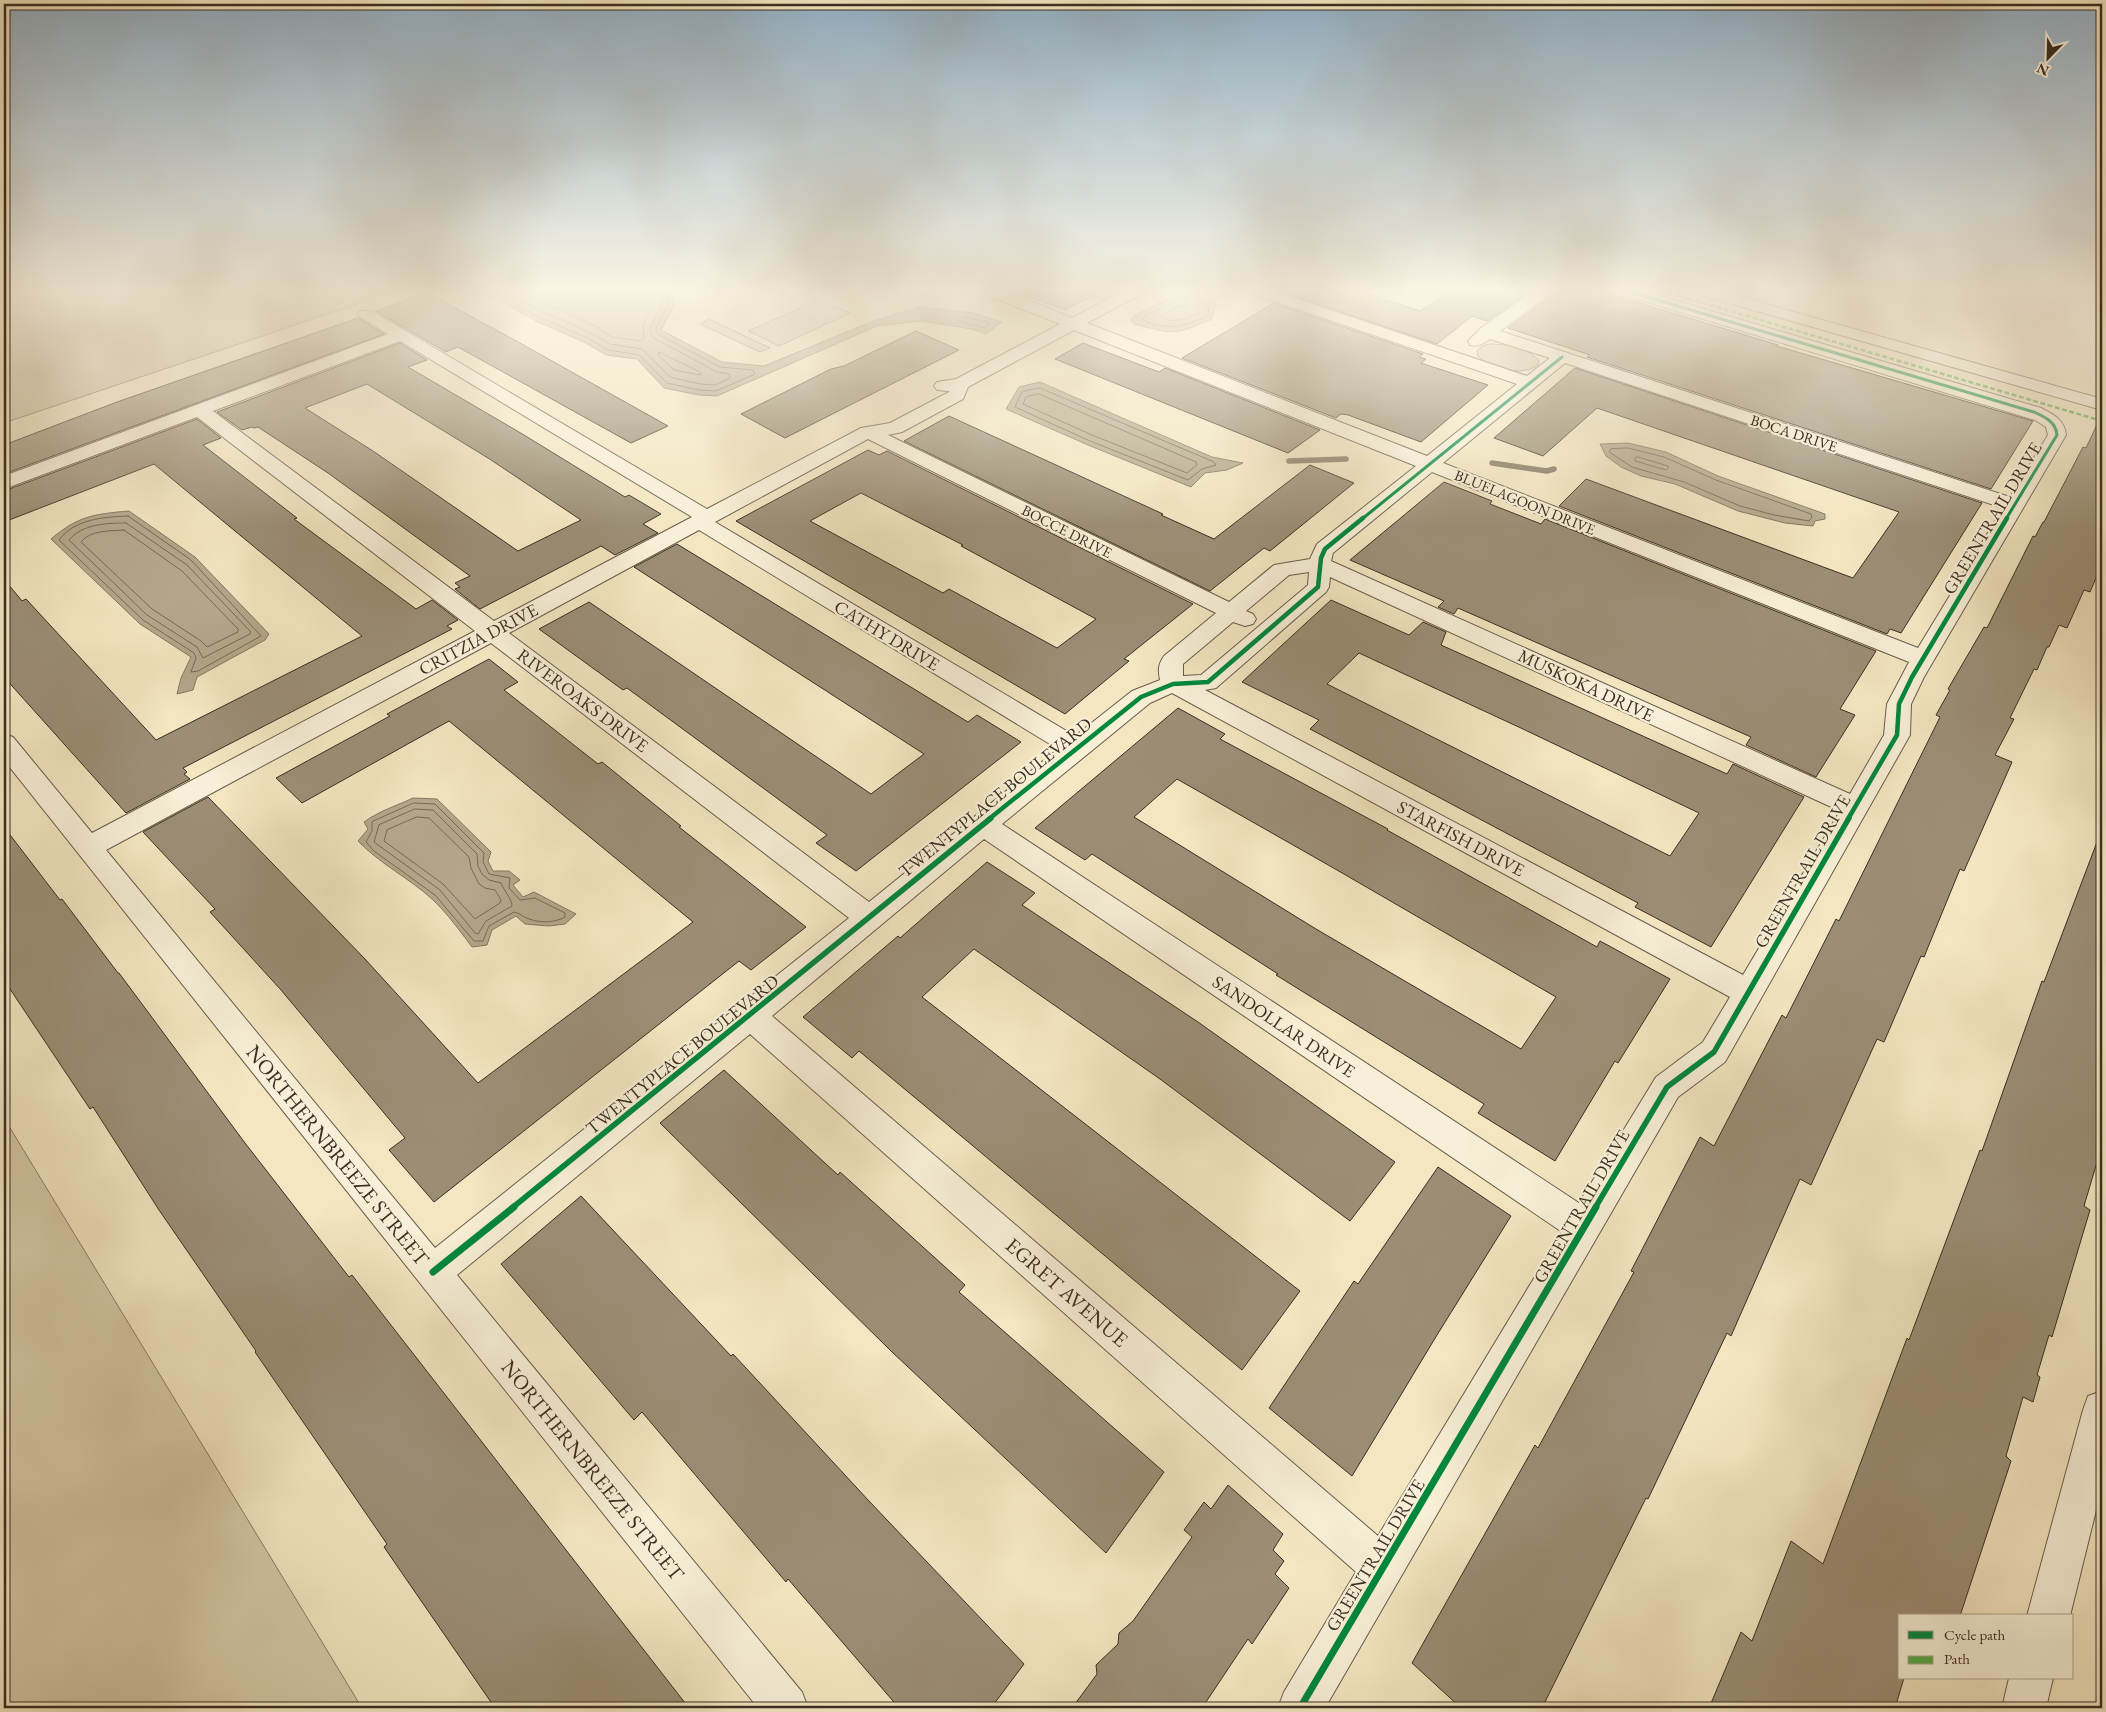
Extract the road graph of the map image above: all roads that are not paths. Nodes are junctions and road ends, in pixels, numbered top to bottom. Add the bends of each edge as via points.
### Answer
1 (312, 368) edge
2 (455, 368) edge
3 (991, 368) edge
4 (1186, 368) edge
5 (1486, 368) edge
6 (1549, 368) edge
7 (1595, 368) edge
8 (1886, 368) edge
9 (1972, 368) edge
10 (1530, 383) junction
11 (2102, 405) edge
12 (199, 410) junction
13 (868, 432) junction
14 (1430, 464) junction
15 (4, 483) edge
16 (2016, 506) junction
17 (704, 520) junction
18 (1318, 564) junction
19 (1231, 613) junction
20 (1267, 630) junction
21 (492, 631) junction
22 (1923, 658) junction
23 (1173, 684) junction
24 (4, 743) edge
25 (1076, 748) junction
26 (1855, 807) junction
27 (983, 825) junction
28 (88, 847) junction
29 (870, 918) junction
30 (1747, 992) junction
31 (750, 1016) junction
32 (1585, 1227) junction
33 (433, 1272) junction
34 (2102, 1410) edge
35 (1384, 1568) junction
36 (2049, 1614) edge
37 (2031, 1680) edge
38 (786, 1708) edge
39 (1300, 1708) edge
40 (2024, 1708) edge

1 - 12 street
2 - 17 street, CATHY DRIVE
3 - 13 street, CRITZIA DRIVE via 960,384 957,395 895,428
4 - 14 street, BLUELAGOON DRIVE
5 - 10 street
6 - 10 street
7 - 16 street, BOCA DRIVE
8 - 16 street, GREENTRAIL DRIVE via 2034,412 2055,424 2057,435
9 - 11 street
10 - 14 street
12 - 15 street
12 - 21 street, RIVEROAKS DRIVE
13 - 17 street, CRITZIA DRIVE
13 - 19 street, BOCCE DRIVE
14 - 18 street via 1325,549
14 - 22 street, BLUELAGOON DRIVE
16 - 22 street, GREENTRAIL DRIVE
17 - 21 street, CRITZIA DRIVE
17 - 25 street, CATHY DRIVE
18 - 19 street via 1282,570
18 - 20 street, TWENTYPLACE BOULEVARD via 1321,576 1318,587
18 - 26 street, MUSKOKA DRIVE
19 - 20 street, BOCCE DRIVE
19 - 23 street via 1172,661
20 - 23 street, TWENTYPLACE BOULEVARD via 1208,682
21 - 28 street, CRITZIA DRIVE
21 - 29 street, RIVEROAKS DRIVE
22 - 26 street, GREENTRAIL DRIVE via 1898,703 1898,735
23 - 25 street, TWENTYPLACE BOULEVARD via 1141,697
23 - 30 street, STARFISH DRIVE
24 - 28 street, NORTHERNBREEZE STREET
25 - 27 street, TWENTYPLACE BOULEVARD
26 - 30 street, GREENTRAIL DRIVE
27 - 29 street, TWENTYPLACE BOULEVARD
27 - 32 street, SANDOLLAR DRIVE
28 - 33 street, NORTHERNBREEZE STREET
29 - 31 street, TWENTYPLACE BOULEVARD
30 - 32 street, GREENTRAIL DRIVE via 1714,1052 1667,1087
31 - 33 street, TWENTYPLACE BOULEVARD
31 - 35 street, EGRET AVENUE
32 - 35 street, GREENTRAIL DRIVE
33 - 38 street, NORTHERNBREEZE STREET
34 - 36 street
35 - 39 street, GREENTRAIL DRIVE
37 - 40 street

